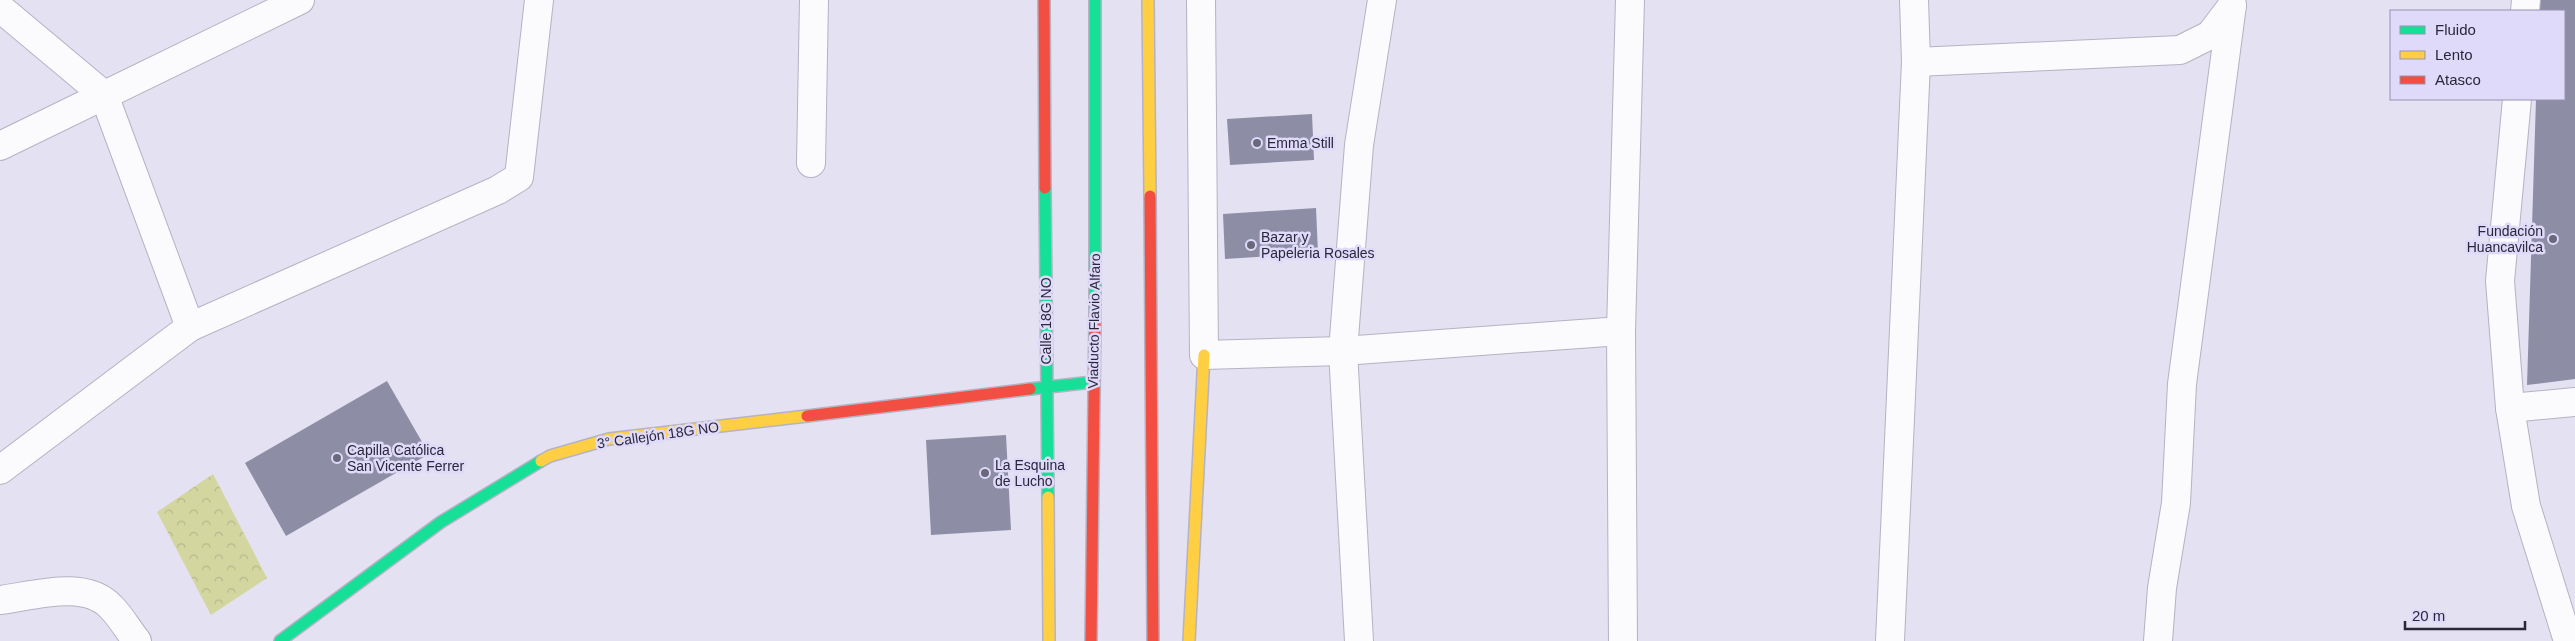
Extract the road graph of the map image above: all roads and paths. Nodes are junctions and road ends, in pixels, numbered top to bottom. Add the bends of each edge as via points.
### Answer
1 (300, 0) edge
2 (539, 0) edge
3 (814, 0) edge
4 (1044, 0) edge
5 (1095, 0) edge
6 (1148, 0) edge
7 (1201, 0) edge
8 (1382, 0) edge
9 (1630, 0) edge
10 (1914, 0) edge
11 (2233, 3) edge
12 (0, 8) edge
13 (1916, 62) junction
14 (104, 95) junction
15 (2517, 100) edge
16 (0, 146) edge
17 (811, 163) dead end
18 (190, 327) junction
19 (1621, 331) junction
20 (1344, 351) junction
21 (1204, 355) junction
22 (1093, 382) junction
23 (1046, 386) junction
24 (2575, 402) edge
25 (2510, 408) junction
26 (0, 470) edge
27 (0, 600) edge
28 (137, 641) edge
29 (280, 641) edge
30 (1049, 641) edge
31 (1091, 641) edge
32 (1153, 641) edge
33 (1189, 641) edge
34 (1359, 641) edge
35 (1623, 641) edge
36 (1890, 641) edge
37 (2158, 641) edge
38 (2568, 641) edge

1 - 14 street
2 - 18 street via 520,177 498,190
3 - 17 street
4 - 23 main road, Calle 18G NO
5 - 22 main road, Viaducto Flavio Alfaro
6 - 32 main road
7 - 21 street
8 - 20 street via 1360,145
9 - 19 street
10 - 13 street
11 - 13 street via 2210,35 2180,50
11 - 37 street via 2182,384 2176,503 2162,588
12 - 14 street
13 - 36 street
14 - 16 street
14 - 18 street
15 - 25 street via 2500,281
18 - 26 street
19 - 20 street
19 - 35 street
20 - 21 street
20 - 34 street
21 - 33 main road
22 - 23 main road, 3° Callejón 18G NO
22 - 31 main road, Viaducto Flavio Alfaro
23 - 29 main road, 3° Callejón 18G NO via 609,439 550,456 442,522
23 - 30 main road, Calle 18G NO
24 - 25 street
25 - 38 street via 2526,506
27 - 28 street via 71,592 94,594 111,606

